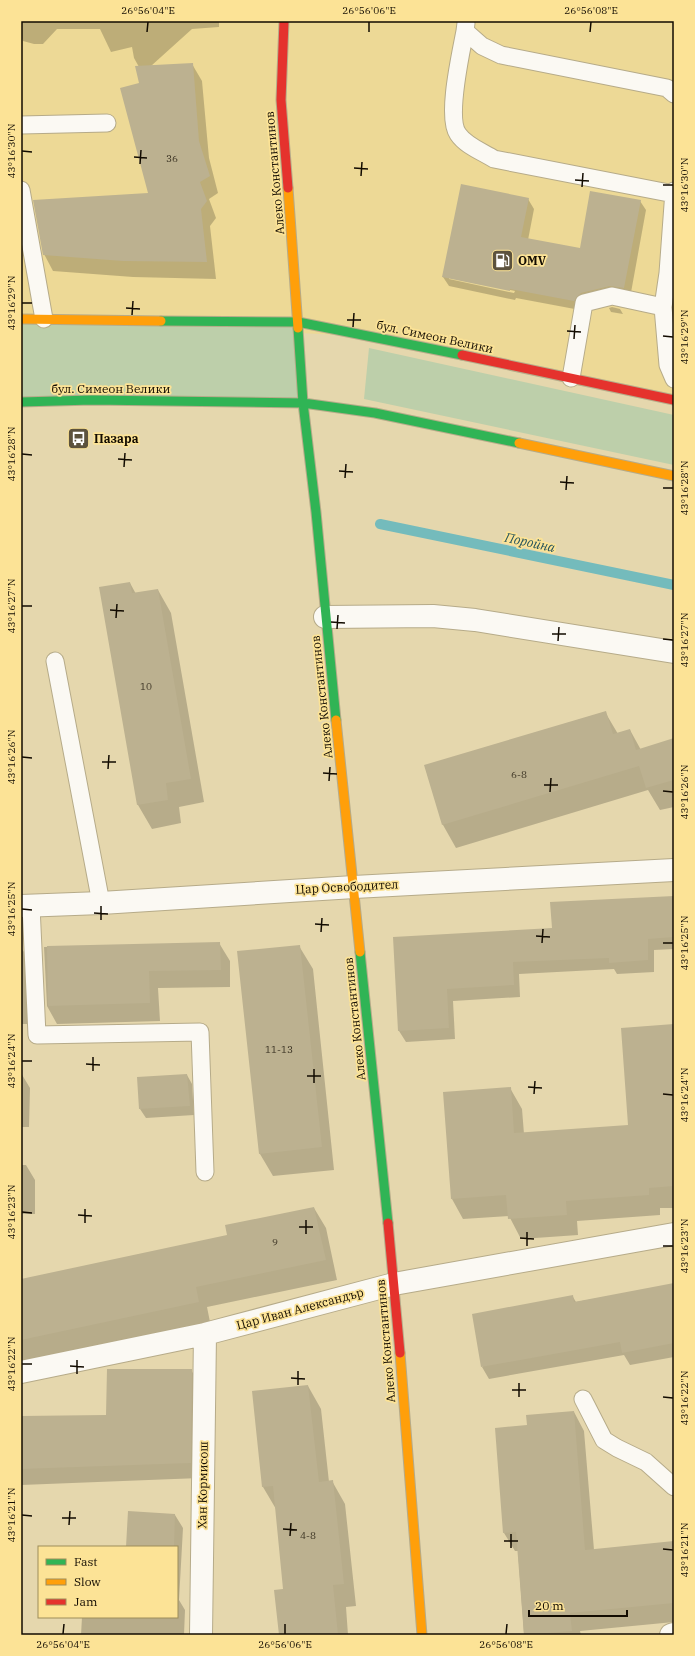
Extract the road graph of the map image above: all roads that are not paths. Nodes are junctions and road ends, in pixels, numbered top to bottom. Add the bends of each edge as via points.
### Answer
1 (284, 21) edge
2 (466, 26) edge
3 (674, 94) edge
4 (107, 123) dead end
5 (21, 125) edge
6 (21, 190) edge
7 (674, 193) edge
8 (663, 307) junction
9 (21, 319) edge
10 (44, 319) junction
11 (298, 322) junction
12 (571, 378) junction
13 (674, 380) edge
14 (674, 400) edge
15 (21, 402) edge
16 (303, 403) junction
17 (674, 476) edge
18 (325, 617) junction
19 (674, 652) edge
20 (55, 661) dead end
21 (674, 870) edge
22 (354, 887) junction
23 (101, 903) junction
24 (26, 906) edge
25 (205, 1172) dead end
26 (674, 1234) edge
27 (394, 1284) junction
28 (205, 1334) junction
29 (21, 1372) edge
30 (582, 1399) dead end
31 (674, 1487) edge
32 (674, 1634) edge
33 (200, 1635) edge
34 (422, 1635) edge
35 (671, 1635) edge

1 - 11 main road, Алеко Константинов via 281,100
2 - 3 lane via 482,46 501,55 667,88
2 - 7 lane via 453,110 458,134 472,146 494,159
4 - 5 lane
6 - 10 lane
7 - 8 lane
8 - 12 lane via 612,296 584,303
8 - 13 lane via 668,366
9 - 10 main road, бул. Симеон Велики
10 - 11 main road, бул. Симеон Велики
11 - 12 main road, бул. Симеон Велики
11 - 16 main road, Алеко Константинов
12 - 14 main road, бул. Симеон Велики
15 - 16 main road, бул. Симеон Велики via 99,400
16 - 17 main road, бул. Симеон Велики via 375,413
16 - 18 main road, Алеко Константинов
18 - 19 street via 433,616 475,620
18 - 22 main road, Алеко Константинов
20 - 23 lane
21 - 22 street, Цар Освободител
22 - 23 street, Цар Освободител
22 - 27 main road, Алеко Константинов
23 - 24 street, Цар Освободител
24 - 25 lane via 37,1035 200,1032
26 - 27 street, Цар Иван Александър
27 - 28 street, Цар Иван Александър
27 - 34 main road, Алеко Константинов
28 - 29 street, Цар Иван Александър
28 - 33 street, Хан Кормисош
30 - 31 lane via 604,1440 646,1462
32 - 35 street

